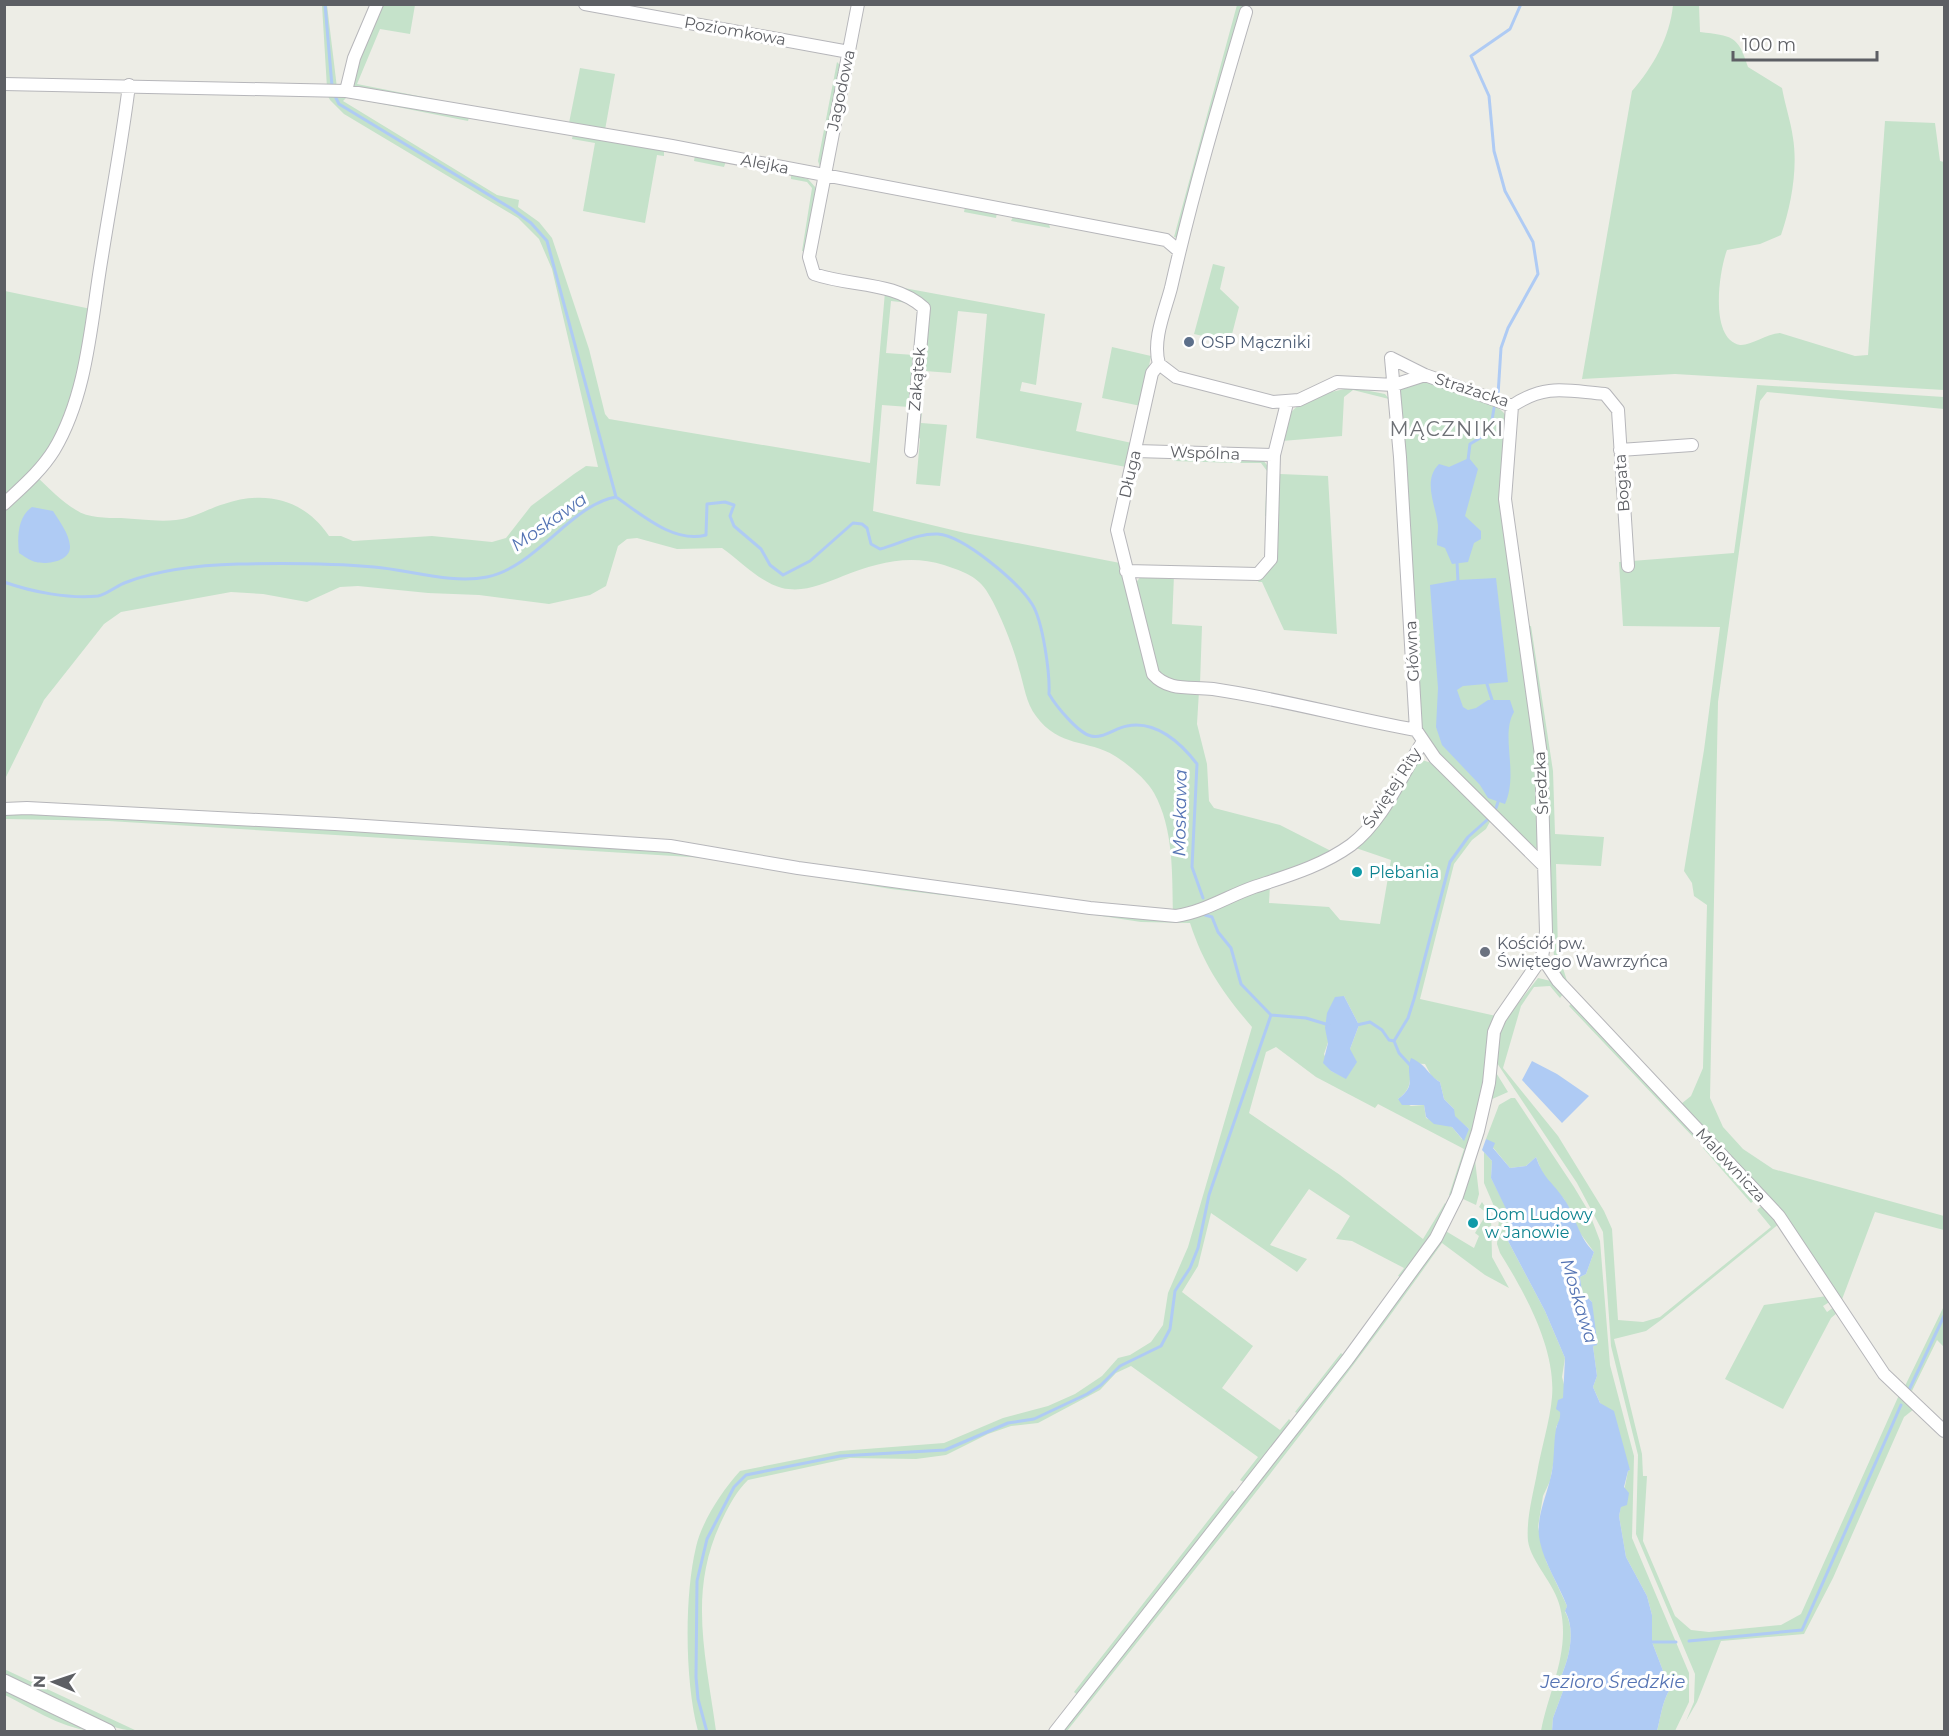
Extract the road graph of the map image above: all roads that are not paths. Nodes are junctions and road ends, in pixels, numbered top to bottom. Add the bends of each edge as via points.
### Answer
1 (376, 4) edge
2 (585, 4) edge
3 (858, 4) edge
4 (1246, 12) dead end
5 (849, 52) junction
6 (4, 84) edge
7 (129, 85) junction
8 (346, 90) junction
9 (823, 176) junction
10 (1179, 251) junction
11 (924, 308) joint
12 (1159, 364) junction
13 (1425, 375) junction
14 (1394, 385) junction
15 (1612, 400) joint
16 (1287, 403) junction
17 (1512, 406) junction
18 (1692, 445) dead end
19 (1136, 450) junction
20 (1620, 450) junction
21 (911, 451) dead end
22 (1274, 455) junction
23 (4, 504) edge
24 (1628, 566) dead end
25 (1126, 571) junction
26 (1416, 730) junction
27 (1422, 743) junction
28 (4, 809) edge
29 (1544, 866) junction
30 (1542, 957) junction
31 (1944, 1431) edge
32 (4, 1682) edge
33 (108, 1731) edge
34 (1055, 1731) edge

1 - 8 street
2 - 5 street, Poziomkowa
3 - 5 street, Jagodowa
4 - 10 street, Długa
5 - 9 street, Jagodowa
6 - 7 street, Alejka
7 - 8 street, Alejka
7 - 23 street via 91,327 76,396 54,450 40,470
8 - 9 street, Alejka
9 - 10 street, Alejka via 1166,240
9 - 11 street, Jagodowa via 809,256 814,274 911,296
10 - 12 street, Długa via 1157,343
11 - 21 street, Zakątek
12 - 16 street via 1176,377
12 - 19 street, Długa via 1152,373
13 - 14 street, Strażacka
13 - 14 street, Główna via 1390,358
13 - 17 street, Strażacka
14 - 16 street, Strażacka via 1337,382
14 - 26 street, Główna
15 - 17 street, Strażacka via 1605,394 1548,390 1531,393
15 - 20 street, Bogata via 1618,410
16 - 22 street
17 - 29 street, Średzka via 1505,499 1540,755
18 - 20 street
19 - 22 street, Wspólna
19 - 25 street, Długa via 1117,530
20 - 24 street, Bogata
22 - 25 street via 1271,559 1258,574
25 - 26 street, Długa via 1153,674 1165,685 1278,699
26 - 27 street, Główna
27 - 28 street, Świętej Rity via 1379,813 1351,844 1297,874 1189,914 1162,916 822,871 670,846 335,824
27 - 29 street, Główna
29 - 30 street, Średzka via 1546,932
30 - 31 street, Malownicza via 1558,981 1779,1216 1871,1356 1898,1390
30 - 34 street, Średzka via 1494,1032 1478,1131 1457,1196 1436,1238
32 - 33 street

